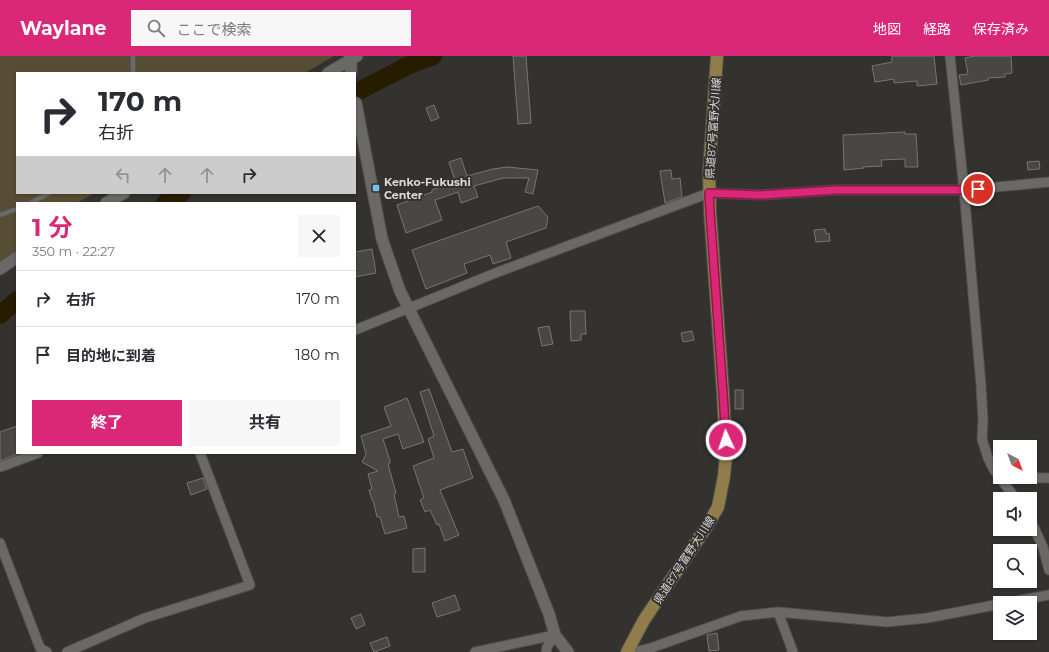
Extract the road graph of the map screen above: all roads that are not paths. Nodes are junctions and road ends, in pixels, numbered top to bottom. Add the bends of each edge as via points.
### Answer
1 (133, 56) edge
2 (717, 56) edge
3 (950, 56) edge
4 (353, 57) edge
5 (133, 72) edge
6 (330, 72) edge
7 (351, 72) edge
8 (356, 106) edge
9 (1049, 182) edge
10 (964, 190) junction
11 (709, 193) junction
12 (47, 194) edge
13 (122, 194) edge
14 (33, 202) edge
15 (108, 202) edge
16 (16, 209) edge
17 (0, 215) edge
18 (16, 258) edge
19 (0, 269) edge
20 (409, 309) junction
21 (356, 330) edge
22 (35, 454) edge
23 (200, 454) edge
24 (993, 466) edge
25 (0, 467) edge
26 (1037, 478) edge
27 (1049, 478) edge
28 (1037, 534) edge
29 (0, 543) edge
30 (1049, 570) edge
31 (1049, 595) edge
32 (1037, 597) edge
33 (993, 605) edge
34 (778, 612) junction
35 (555, 635) junction
36 (46, 652) edge
37 (67, 652) edge
38 (475, 652) edge
39 (546, 652) edge
40 (568, 652) edge
41 (627, 652) edge
42 (634, 652) edge
43 (793, 652) edge

1 - 5 lane
2 - 11 main road, 県道87号富野大川線
3 - 10 street
4 - 6 street
4 - 7 street
8 - 20 street via 382,239
9 - 10 street
10 - 11 street via 836,190 760,195
10 - 24 street via 981,385 982,439
11 - 20 street via 498,272
11 - 41 main road, 県道87号富野大川線 via 726,447 722,492 718,507 707,526 644,620
12 - 14 lane
13 - 15 street
16 - 17 lane
18 - 19 street
20 - 21 street
20 - 35 street via 504,500
22 - 25 street
23 - 37 street via 250,585 145,618
26 - 27 street
28 - 30 street
29 - 36 street via 40,648
31 - 32 street
33 - 34 street via 927,618 887,622
34 - 42 street via 741,616
34 - 43 street
35 - 38 street
35 - 39 street
35 - 40 street

